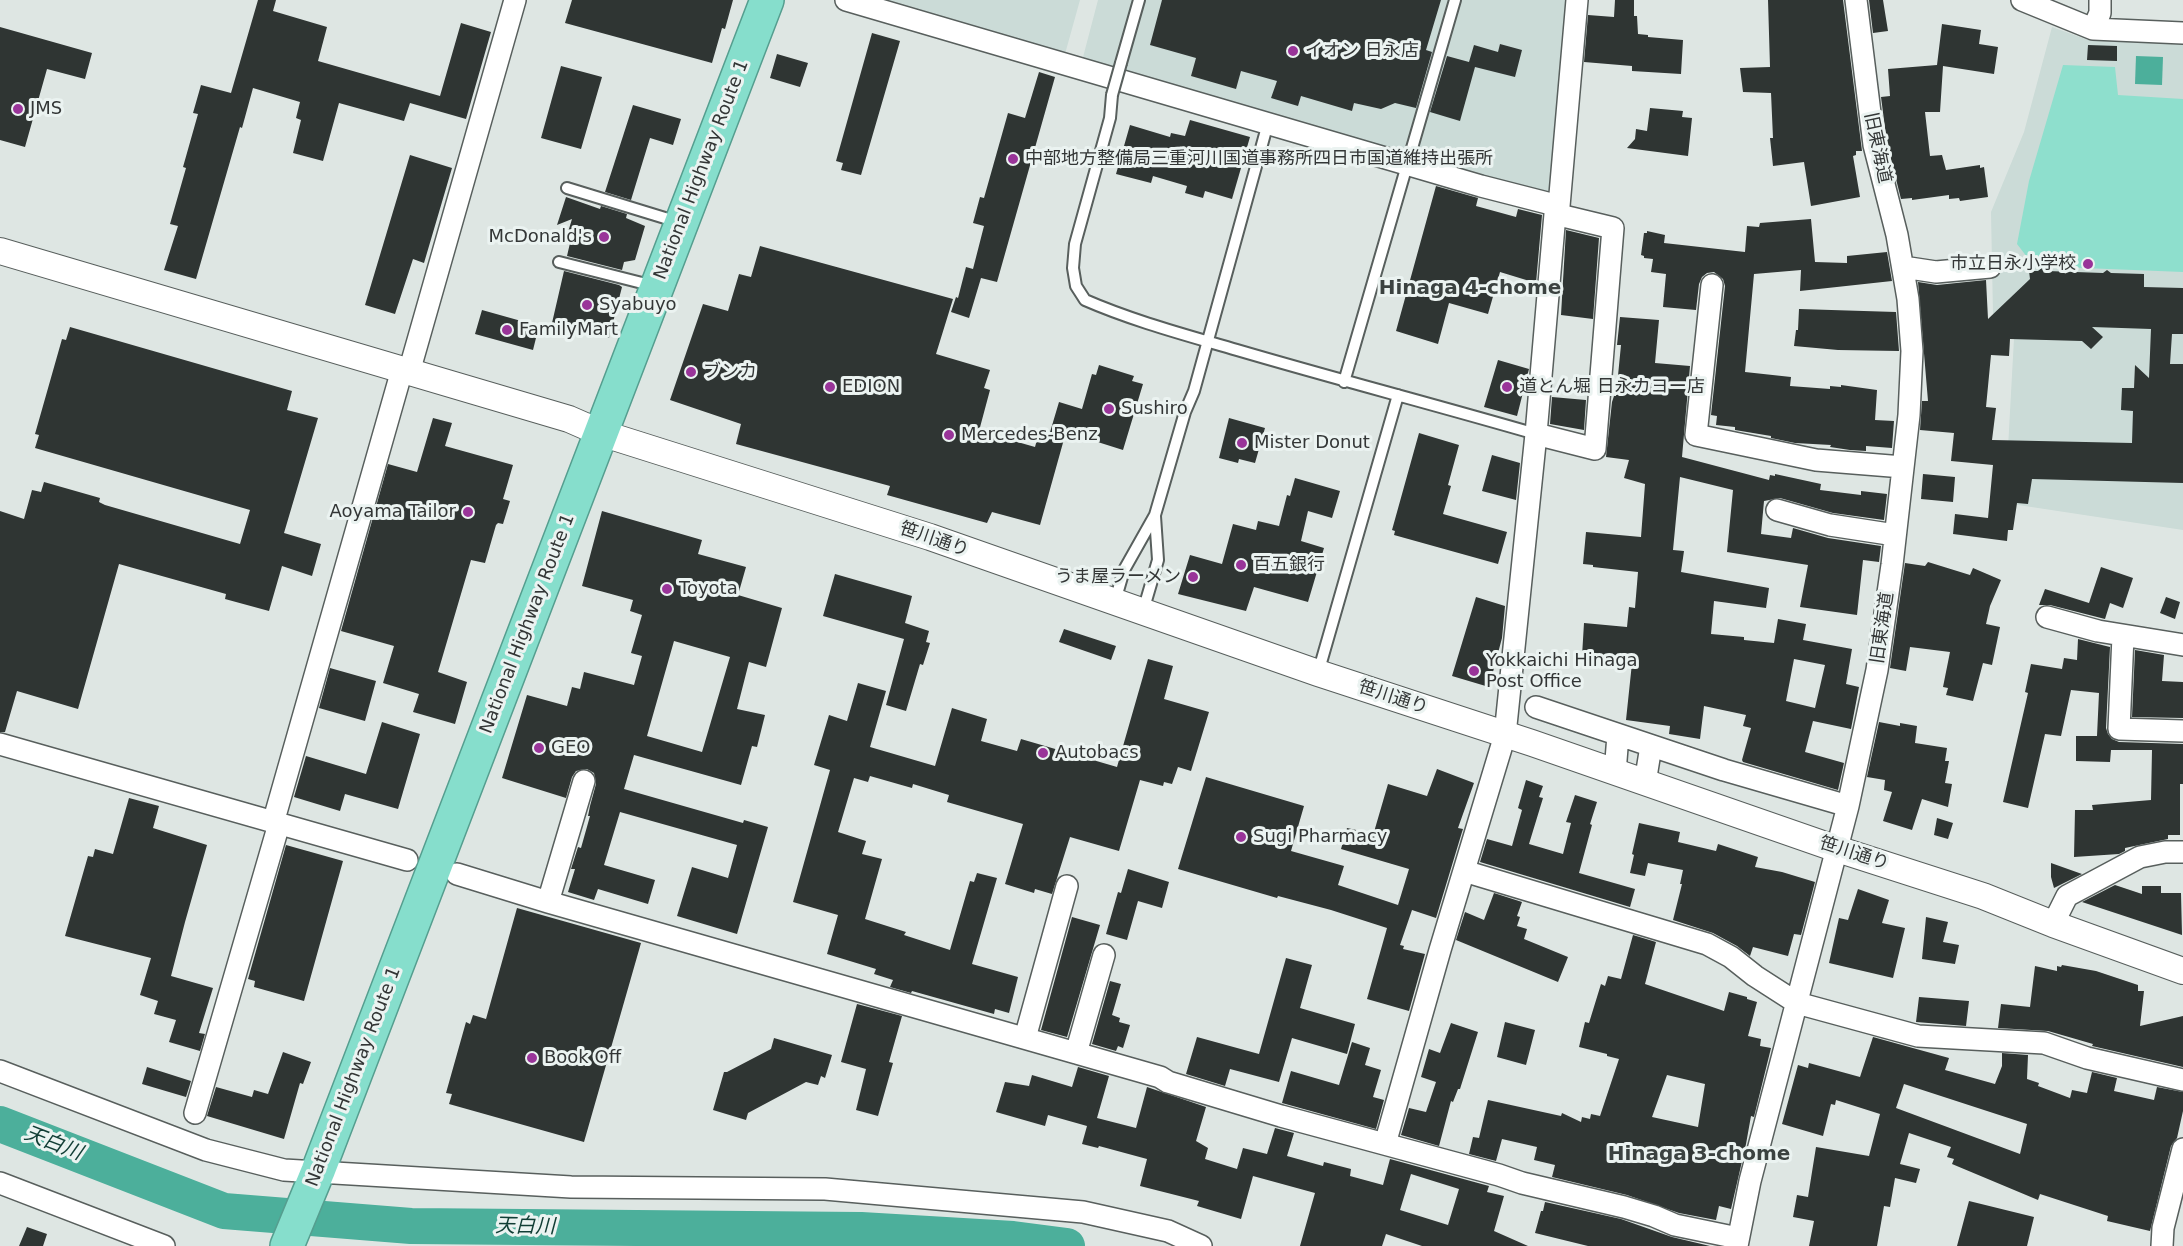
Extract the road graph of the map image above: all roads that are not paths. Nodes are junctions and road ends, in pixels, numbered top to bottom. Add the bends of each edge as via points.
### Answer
1 (515, 0) edge
2 (767, 0) edge
3 (846, 0) edge
4 (1139, 0) edge
5 (1455, 0) edge
6 (1577, 0) edge
7 (1856, 0) edge
8 (2022, 0) edge
9 (2100, 0) edge
10 (2093, 29) junction
11 (2183, 33) edge
12 (1268, 123) junction
13 (1408, 163) junction
14 (567, 188) dead end
15 (1557, 210) junction
16 (681, 222) junction
17 (0, 251) edge
18 (559, 262) dead end
19 (1903, 267) junction
20 (1990, 267) dead end
21 (1712, 285) dead end
22 (657, 286) junction
23 (1208, 342) junction
24 (405, 371) junction
25 (1344, 382) junction
26 (1398, 394) junction
27 (601, 433) junction
28 (1536, 434) junction
29 (1903, 467) junction
30 (1777, 510) dead end
31 (1155, 515) junction
32 (1895, 535) junction
33 (1115, 601) junction
34 (1143, 611) junction
35 (2047, 617) dead end
36 (2123, 636) junction
37 (2183, 645) edge
38 (1318, 673) junction
39 (1536, 707) dead end
40 (2183, 732) edge
41 (1505, 735) junction
42 (1618, 735) junction
43 (0, 744) edge
44 (1651, 746) junction
45 (1615, 773) junction
46 (584, 781) dead end
47 (1645, 783) junction
48 (1848, 806) junction
49 (276, 824) junction
50 (1837, 849) junction
51 (2183, 852) edge
52 (407, 860) dead end
53 (1464, 871) junction
54 (457, 874) dead end
55 (1067, 886) dead end
56 (548, 902) junction
57 (2053, 924) junction
58 (1104, 955) dead end
59 (2183, 971) edge
60 (1797, 1003) junction
61 (1024, 1038) junction
62 (1076, 1053) junction
63 (0, 1071) edge
64 (2183, 1080) edge
65 (195, 1113) dead end
66 (1385, 1144) junction
67 (2183, 1149) edge
68 (318, 1171) junction
69 (0, 1183) edge
70 (1738, 1242) edge
71 (164, 1246) edge
72 (287, 1246) edge
73 (1201, 1246) edge
74 (2162, 1246) edge

1 - 24 street
2 - 16 highway, National Highway Route 1
3 - 12 street
4 - 23 lane, bridge via 1075,244 1076,286 1085,300 1099,307
5 - 13 lane
6 - 15 street
7 - 19 street, 旧東海道 via 1874,145
8 - 10 street
9 - 10 street via 2100,13
10 - 11 street
12 - 13 street
12 - 23 lane
13 - 15 street
13 - 25 lane
14 - 16 lane
15 - 28 street
15 - 28 street via 1613,228 1595,449
16 - 22 highway, National Highway Route 1
17 - 24 street, 笹川通り
18 - 22 lane
19 - 20 street via 1936,272
19 - 29 street, 旧東海道 via 1912,351
21 - 29 street via 1696,435 1816,460
22 - 27 highway, National Highway Route 1
23 - 25 lane
23 - 31 lane
24 - 27 street, 笹川通り via 569,418
24 - 49 street
25 - 26 lane
26 - 28 lane
26 - 38 lane
27 - 33 street, 笹川通り via 930,537
27 - 68 highway, National Highway Route 1
28 - 41 street
29 - 32 street, 旧東海道
30 - 32 street via 1830,525
31 - 33 lane via 1124,570
31 - 34 lane via 1158,560
32 - 48 street, 旧東海道 via 1877,670
33 - 34 street, 笹川通り
34 - 38 street, 笹川通り
35 - 36 street
36 - 37 street
36 - 40 street via 2119,729
38 - 41 street, 笹川通り
39 - 42 street
41 - 45 street, 笹川通り
41 - 53 street
42 - 44 street
42 - 45 street
43 - 49 street
44 - 47 street
44 - 48 street
45 - 47 street, 笹川通り
46 - 56 street
47 - 50 street, 笹川通り
48 - 50 street, 旧東海道
49 - 52 street
49 - 65 street
50 - 57 street, 笹川通り via 1983,896
50 - 60 street, 旧東海道
51 - 57 street via 2140,857 2067,896
53 - 60 street via 1707,944
53 - 66 street
54 - 56 street
55 - 61 street
56 - 61 street
57 - 59 street, 笹川通り
58 - 62 street
60 - 64 street via 1918,1036 2044,1043 2087,1058
60 - 70 street, 旧東海道
61 - 62 street
62 - 66 street
63 - 68 street via 206,1150 284,1170
66 - 70 street
67 - 74 street
68 - 72 highway, National Highway Route 1
68 - 73 street via 571,1187 825,1189 1083,1212 1168,1231
69 - 71 street

